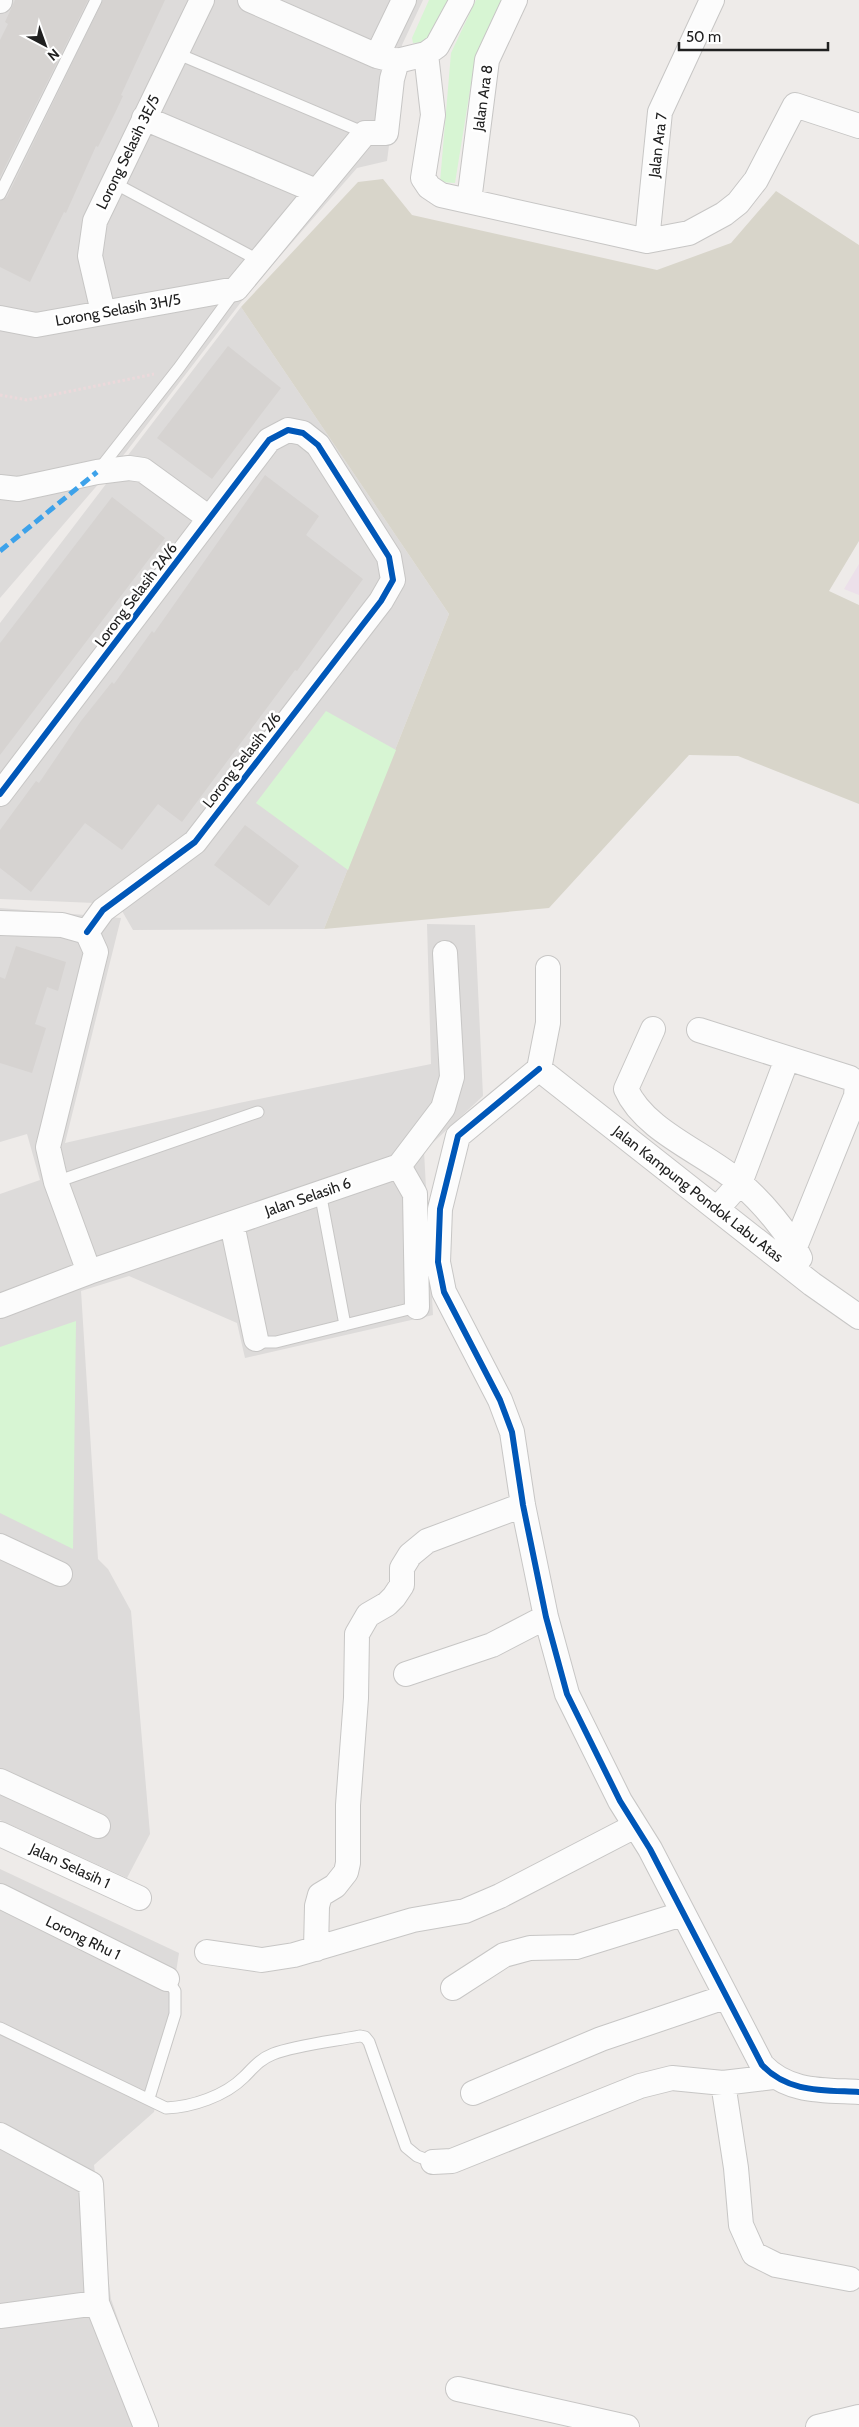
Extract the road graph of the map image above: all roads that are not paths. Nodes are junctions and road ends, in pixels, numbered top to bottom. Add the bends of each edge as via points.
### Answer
1 (96, 0) edge
2 (202, 0) edge
3 (250, 0) edge
4 (404, 0) edge
5 (462, 0) edge
6 (515, 0) edge
7 (712, 0) edge
8 (176, 53) junction
9 (426, 54) junction
10 (387, 58) junction
11 (144, 118) junction
12 (859, 126) edge
13 (375, 133) junction
14 (114, 183) junction
15 (316, 190) junction
16 (0, 194) edge
17 (469, 201) junction
18 (647, 241) junction
19 (260, 261) junction
20 (236, 289) junction
21 (103, 312) junction
22 (0, 318) edge
23 (97, 472) junction
24 (0, 487) edge
25 (210, 518) junction
26 (393, 580) joint
27 (0, 794) edge
28 (0, 923) edge
29 (87, 932) junction
30 (445, 953) dead end
31 (548, 968) dead end
32 (653, 1029) dead end
33 (698, 1030) dead end
34 (787, 1059) junction
35 (540, 1069) junction
36 (258, 1112) dead end
37 (429, 1130) junction
38 (458, 1136) junction
39 (399, 1166) junction
40 (56, 1182) junction
41 (740, 1183) junction
42 (320, 1192) junction
43 (717, 1209) junction
44 (232, 1224) junction
45 (795, 1247) junction
46 (89, 1272) junction
47 (812, 1284) junction
48 (0, 1306) edge
49 (417, 1307) joint
50 (859, 1317) edge
51 (345, 1325) junction
52 (256, 1339) joint
53 (523, 1505) junction
54 (0, 1546) edge
55 (60, 1574) dead end
56 (546, 1617) junction
57 (406, 1674) dead end
58 (0, 1781) edge
59 (98, 1826) dead end
60 (634, 1826) junction
61 (0, 1834) edge
62 (0, 1896) edge
63 (139, 1898) dead end
64 (682, 1914) junction
65 (316, 1949) junction
66 (207, 1952) dead end
67 (167, 1979) joint
68 (453, 1988) dead end
69 (725, 1997) junction
70 (0, 2028) edge
71 (773, 2077) junction
72 (723, 2083) junction
73 (859, 2092) edge
74 (473, 2093) dead end
75 (148, 2098) junction
76 (0, 2135) edge
77 (433, 2162) joint
78 (850, 2279) dead end
79 (97, 2303) junction
80 (0, 2316) edge
81 (458, 2389) dead end
82 (859, 2417) edge
83 (146, 2427) edge
84 (627, 2427) edge
85 (818, 2427) edge

1 - 16 lane
2 - 8 street, Lorong Selasih 3E/5
3 - 10 street
4 - 10 street
5 - 9 street via 437,46
6 - 17 street, Jalan Ara 8 via 487,60
7 - 18 street, Jalan Ara 7 via 660,112
8 - 11 street, Lorong Selasih 3E/5
8 - 13 lane
9 - 10 street
9 - 17 street via 433,115 423,178 441,195
10 - 13 street via 392,79
11 - 14 street, Lorong Selasih 3E/5
11 - 15 street
12 - 18 street via 796,105 756,180 738,204 689,233
13 - 15 street
14 - 19 lane
14 - 21 street, Lorong Selasih 3E/5 via 95,220 90,256
15 - 19 street
17 - 18 street
19 - 20 street
20 - 21 street, Lorong Selasih 3H/5
20 - 23 lane
21 - 22 street, Lorong Selasih 3H/5 via 36,325
23 - 24 street via 18,488
23 - 25 street via 129,468 143,470
25 - 26 street, Lorong Selasih 2A/6 via 269,440 288,430 303,433 318,445 389,557
25 - 27 street, Lorong Selasih 2A/6
26 - 29 street, Lorong Selasih 2/6 via 381,601 195,842 103,910
28 - 29 street via 62,925
29 - 40 street via 96,952 48,1147
30 - 37 street via 452,1077 443,1108
31 - 35 street via 548,1023
32 - 41 street via 626,1088 632,1102 646,1117
33 - 34 street
34 - 41 street
34 - 45 street via 857,1083 856,1096
35 - 38 street
35 - 43 street, Jalan Kampung Pondok Labu Atas
36 - 40 lane
37 - 38 street via 442,1136
37 - 39 street
38 - 53 street via 440,1209 438,1262 444,1292 500,1400 512,1432
39 - 42 street, Jalan Selasih 6
39 - 49 street via 415,1194
40 - 46 street
41 - 43 street
41 - 45 street
42 - 44 street, Jalan Selasih 6
42 - 51 lane
43 - 47 street, Jalan Kampung Pondok Labu Atas
44 - 46 street, Jalan Selasih 6
44 - 52 street
45 - 47 street
46 - 48 street, Jalan Selasih 6
47 - 50 street, Jalan Kampung Pondok Labu Atas
49 - 51 lane
51 - 52 lane via 276,1342
53 - 56 street
53 - 65 street via 427,1541 410,1555 402,1568 402,1585 394,1597 368,1614 357,1634 348,1863 346,1872 335,1886 320,1895
54 - 55 street
56 - 57 street via 492,1645
56 - 60 street via 567,1694
58 - 59 street
60 - 64 street via 650,1849
60 - 65 street via 465,1911 413,1920
61 - 63 street, Jalan Selasih 1
62 - 67 street, Lorong Rhu 1
64 - 68 street via 576,1947 530,1948 504,1955
64 - 69 street
65 - 66 street via 262,1960
67 - 75 lane via 175,1991 174,2014
69 - 71 street via 762,2065
69 - 74 street via 601,2039
70 - 75 lane
71 - 72 street
71 - 73 street via 807,2089
72 - 77 street via 672,2078 640,2086 452,2161
72 - 78 street via 741,2224 754,2254 776,2265
75 - 77 lane via 166,2108 179,2107 218,2095 243,2078 256,2063 273,2054 365,2037 406,2147 417,2156
76 - 79 street via 91,2184
79 - 80 street
79 - 83 street
81 - 84 street
82 - 85 street

